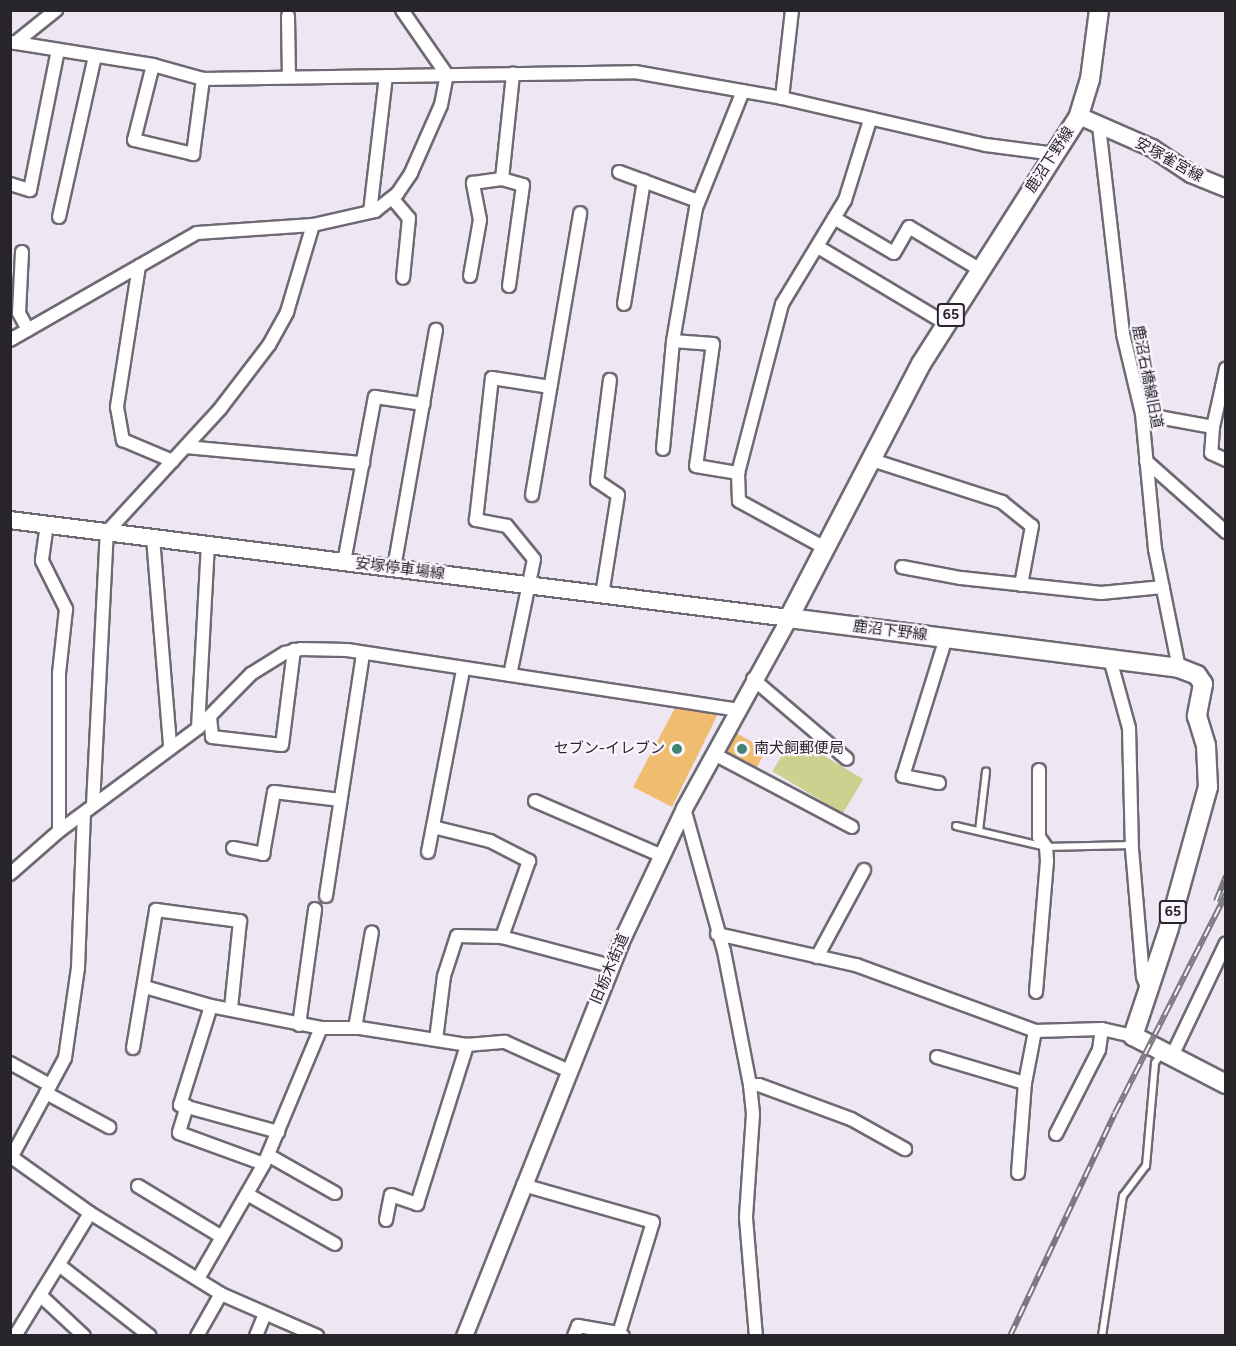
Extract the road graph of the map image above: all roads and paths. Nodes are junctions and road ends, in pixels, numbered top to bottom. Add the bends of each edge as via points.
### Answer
1 (56, 10) edge
2 (402, 10) edge
3 (792, 10) edge
4 (1099, 10) edge
5 (288, 16) dead end
6 (13, 43) edge
7 (58, 50) junction
8 (95, 56) junction
9 (153, 65) junction
10 (513, 74) junction
11 (447, 75) junction
12 (386, 76) junction
13 (289, 77) junction
14 (202, 79) junction
15 (743, 91) junction
16 (782, 98) junction
17 (1080, 116) junction
18 (870, 120) junction
19 (1100, 126) junction
20 (1055, 153) junction
21 (619, 172) dead end
22 (502, 179) junction
23 (644, 181) junction
24 (10, 184) edge
25 (1226, 188) edge
26 (392, 198) junction
27 (698, 201) junction
28 (370, 212) junction
29 (580, 213) dead end
30 (59, 217) dead end
31 (834, 218) junction
32 (313, 225) junction
33 (818, 247) junction
34 (22, 252) dead end
35 (139, 266) junction
36 (980, 269) junction
37 (470, 276) dead end
38 (403, 278) dead end
39 (509, 286) dead end
40 (624, 304) dead end
41 (945, 323) junction
42 (28, 330) junction
43 (436, 330) dead end
44 (10, 340) edge
45 (673, 341) junction
46 (1226, 368) edge
47 (610, 380) dead end
48 (550, 387) junction
49 (1224, 387) edge
50 (423, 404) junction
51 (1142, 414) junction
52 (1213, 427) junction
53 (186, 447) junction
54 (663, 449) dead end
55 (869, 459) junction
56 (1226, 460) edge
57 (173, 461) junction
58 (1146, 461) junction
59 (363, 464) junction
60 (738, 473) junction
61 (532, 495) dead end
62 (10, 520) edge
63 (47, 524) junction
64 (107, 532) junction
65 (1226, 532) edge
66 (153, 538) junction
67 (208, 545) junction
68 (824, 547) junction
69 (344, 562) junction
70 (902, 567) dead end
71 (394, 568) junction
72 (1021, 585) junction
73 (531, 586) junction
74 (1163, 586) junction
75 (602, 595) junction
76 (789, 618) junction
77 (946, 638) junction
78 (294, 650) junction
79 (363, 655) junction
80 (1110, 659) junction
81 (1179, 668) junction
82 (463, 670) junction
83 (510, 675) junction
84 (753, 680) junction
85 (737, 710) junction
86 (210, 717) junction
87 (198, 728) junction
88 (170, 747) junction
89 (714, 754) junction
90 (847, 759) dead end
91 (1039, 770) dead end
92 (986, 771) dead end
93 (939, 783) dead end
94 (341, 800) junction
95 (535, 801) dead end
96 (684, 808) junction
97 (88, 809) junction
98 (956, 826) dead end
99 (433, 827) junction
100 (852, 827) dead end
101 (59, 831) junction
102 (979, 831) junction
103 (1132, 845) junction
104 (1046, 847) junction
105 (233, 848) dead end
106 (428, 852) dead end
107 (662, 855) junction
108 (864, 870) dead end
109 (10, 874) edge
110 (326, 896) dead end
111 (315, 909) dead end
112 (372, 932) dead end
113 (717, 934) junction
114 (502, 937) junction
115 (1226, 944) edge
116 (817, 957) junction
117 (611, 966) junction
118 (145, 987) junction
119 (1036, 992) dead end
120 (1149, 993) junction
121 (211, 1006) junction
122 (231, 1008) junction
123 (299, 1025) junction
124 (321, 1028) junction
125 (355, 1028) junction
126 (1102, 1029) junction
127 (1035, 1031) junction
128 (1133, 1036) junction
129 (436, 1040) junction
130 (467, 1045) junction
131 (133, 1048) dead end
132 (1166, 1055) junction
133 (937, 1056) dead end
134 (10, 1063) edge
135 (567, 1070) junction
136 (1025, 1083) junction
137 (1226, 1084) edge
138 (750, 1085) junction
139 (48, 1089) junction
140 (187, 1106) junction
141 (109, 1127) dead end
142 (278, 1132) junction
143 (1056, 1134) dead end
144 (905, 1149) dead end
145 (11, 1156) edge
146 (266, 1160) junction
147 (1018, 1173) dead end
148 (522, 1185) junction
149 (138, 1186) dead end
150 (335, 1193) dead end
151 (247, 1194) junction
152 (90, 1212) junction
153 (386, 1220) dead end
154 (222, 1237) junction
155 (335, 1244) dead end
156 (59, 1265) junction
157 (199, 1277) junction
158 (221, 1294) junction
159 (40, 1295) junction
160 (264, 1314) junction
161 (621, 1334) edge
162 (15, 1335) edge
163 (84, 1335) edge
164 (150, 1335) edge
165 (197, 1335) edge
166 (256, 1335) edge
167 (317, 1335) edge
168 (464, 1335) edge
169 (574, 1335) edge
170 (756, 1335) edge
171 (1102, 1335) edge

1 - 6 street
2 - 11 street
3 - 16 street
4 - 17 main road, 鹿沼下野線 / 65 via 1090,80
5 - 13 street
6 - 7 street
7 - 8 street
7 - 24 street via 30,190
8 - 9 street
8 - 30 street
9 - 14 street
9 - 14 street via 134,140 193,154
10 - 11 street
10 - 15 street via 635,72
10 - 22 street
11 - 12 street
11 - 26 street via 441,105 411,173
12 - 13 street
12 - 28 street
13 - 14 street
15 - 16 street
15 - 27 street
16 - 18 street
17 - 19 main road, 安塚雀宮線
17 - 20 main road, 鹿沼下野線 / 65
18 - 20 street via 986,145
18 - 31 street via 845,200
19 - 25 main road, 安塚雀宮線 via 1152,148 1191,174
19 - 51 street, 鹿沼石橋線旧道 via 1123,334
20 - 36 main road, 鹿沼下野線 / 65
21 - 23 street
22 - 37 street via 473,183 480,220
22 - 39 street via 523,185
23 - 27 street
23 - 40 street
26 - 28 street
26 - 38 street via 409,218
27 - 45 street
28 - 32 street
29 - 48 street
31 - 33 street
31 - 36 street via 894,253 909,227
32 - 35 street via 197,233
32 - 53 street via 287,312 269,345
33 - 41 street
33 - 60 street via 782,304
34 - 42 street via 19,313
35 - 42 street
35 - 57 street via 117,407 123,440
36 - 41 main road, 鹿沼下野線 / 65
41 - 55 main road, 鹿沼下野線 / 65
42 - 44 street
43 - 50 street
45 - 54 street
45 - 60 street via 713,344 696,466
46 - 49 street
47 - 75 street via 597,481 618,495
48 - 61 street
48 - 73 street via 492,378 476,520 507,526 534,560
49 - 52 street
50 - 59 street via 375,397
50 - 71 street
51 - 52 street
51 - 58 street, 鹿沼石橋線旧道
52 - 56 street via 1211,453
53 - 57 street
53 - 59 street
55 - 68 main road, 鹿沼下野線 / 65
55 - 72 street via 1002,502 1032,526
57 - 64 street
58 - 65 street
58 - 74 street, 鹿沼石橋線旧道
59 - 69 street
60 - 68 street via 739,501
62 - 63 main road, 安塚停車場線
63 - 64 main road, 安塚停車場線
63 - 101 street via 42,561 66,609 59,673
64 - 66 main road, 安塚停車場線
64 - 97 street
66 - 67 main road, 安塚停車場線
66 - 88 street
67 - 69 main road, 安塚停車場線
67 - 87 street
68 - 76 main road, 鹿沼下野線 / 65
69 - 71 main road, 安塚停車場線
70 - 72 street
71 - 73 main road, 安塚停車場線
72 - 74 street via 1101,593
73 - 75 main road, 安塚停車場線
73 - 83 street via 524,602
74 - 81 street, 鹿沼石橋線旧道
75 - 76 main road, 安塚停車場線
76 - 77 main road, 鹿沼下野線 / 65
76 - 84 street, 旧栃木街道
77 - 80 main road, 鹿沼下野線 / 65
77 - 93 street via 903,776
78 - 79 street via 324,648
78 - 86 street via 251,674
78 - 86 street via 282,746 212,737
79 - 82 street
79 - 94 street
80 - 81 main road, 鹿沼下野線 / 65
80 - 103 street via 1130,728
81 - 120 main road, 鹿沼下野線 / 65 via 1197,675 1203,684 1197,716 1206,746 1208,787
82 - 83 street
82 - 99 street
83 - 85 street
84 - 85 street, 旧栃木街道
84 - 90 street
85 - 89 street, 旧栃木街道
86 - 87 street
87 - 88 street
88 - 97 street
89 - 96 street, 旧栃木街道
89 - 100 street
91 - 104 street via 1039,837
92 - 102 lane
94 - 105 street via 274,792 263,854
94 - 110 street
95 - 107 street
96 - 107 street, 旧栃木街道
96 - 113 street
97 - 101 street
97 - 139 street via 78,968 65,1058
98 - 102 lane
99 - 106 street
99 - 114 street via 490,840 529,861
101 - 109 street
102 - 104 lane
103 - 104 lane
103 - 120 street via 1143,977
104 - 119 street
107 - 117 street, 旧栃木街道
108 - 116 street
111 - 123 street
112 - 125 street
113 - 116 street
113 - 138 street via 724,951
114 - 117 street
114 - 129 street via 458,936 444,976
115 - 132 street
116 - 127 street via 856,965
117 - 135 street, 旧栃木街道
118 - 121 street
118 - 122 street via 156,910 240,921
118 - 131 street
120 - 128 main road, 鹿沼下野線 / 65
121 - 122 street
121 - 140 street via 180,1106
122 - 123 street
123 - 124 street
124 - 125 street
124 - 142 street
125 - 129 street
126 - 127 street
126 - 128 street
126 - 143 street via 1099,1050
127 - 136 street
128 - 132 main road
129 - 130 street
130 - 135 street via 505,1042
130 - 153 street via 417,1204 391,1195
132 - 137 main road
132 - 171 lane via 1155,1063 1146,1166 1123,1196
133 - 136 street
134 - 139 street
135 - 148 street, 旧栃木街道
136 - 147 street
138 - 144 street via 851,1119
138 - 170 street via 753,1114 746,1218
139 - 141 street
139 - 145 street
140 - 142 street
140 - 146 street via 179,1133
142 - 146 street
145 - 152 street
146 - 150 street
146 - 151 street
148 - 161 street via 653,1222
148 - 168 street, 旧栃木街道
149 - 154 street
151 - 154 street
151 - 155 street
152 - 156 street
152 - 157 street
154 - 157 street
156 - 159 street
156 - 164 street
157 - 158 street
158 - 160 street
158 - 165 street
159 - 162 street
159 - 163 street
160 - 166 street
160 - 167 street
161 - 169 street via 578,1326

